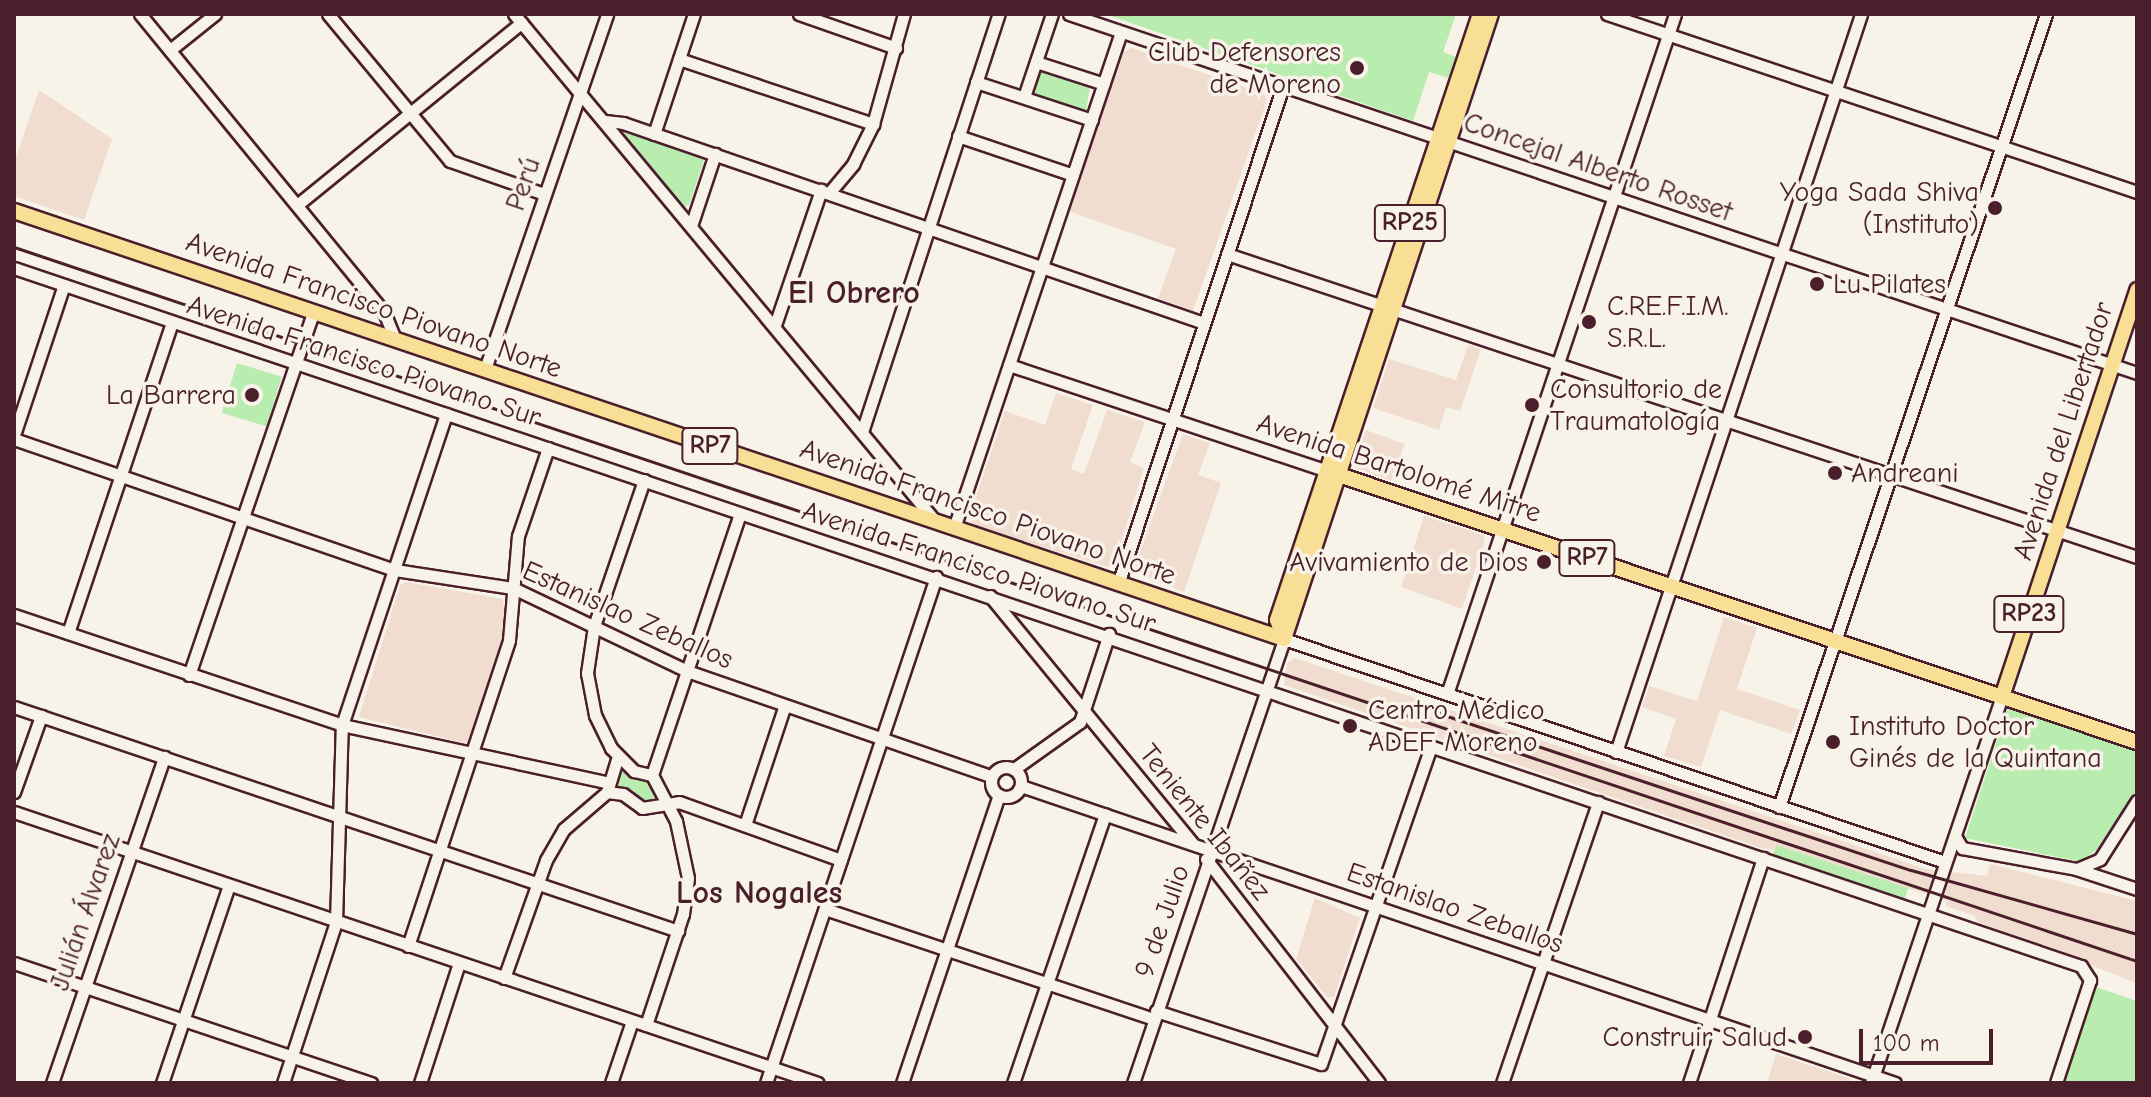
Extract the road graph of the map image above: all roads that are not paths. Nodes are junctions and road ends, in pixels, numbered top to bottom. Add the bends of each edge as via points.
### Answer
1 (140, 14) edge
2 (215, 14) edge
3 (328, 14) edge
4 (607, 14) edge
5 (694, 14) edge
6 (799, 14) edge
7 (904, 14) edge
8 (999, 14) edge
9 (1052, 14) edge
10 (1069, 14) edge
11 (1480, 14) edge
12 (1491, 14) edge
13 (1607, 14) edge
14 (1675, 14) edge
15 (1861, 14) edge
16 (2046, 14) edge
17 (518, 18) edge
18 (1121, 32) junction
19 (1668, 35) junction
20 (896, 48) junction
21 (170, 50) junction
22 (679, 59) junction
23 (1036, 62) junction
24 (976, 82) junction
25 (1104, 84) junction
26 (1283, 86) junction
27 (581, 91) junction
28 (1835, 91) junction
29 (1024, 97) junction
30 (409, 115) junction
31 (1092, 120) junction
32 (605, 121) junction
33 (873, 124) junction
34 (654, 134) junction
35 (958, 136) junction
36 (1444, 140) junction
37 (2002, 147) junction
38 (715, 154) junction
39 (1073, 175) junction
40 (825, 192) junction
41 (2137, 192) edge
42 (544, 194) junction
43 (1613, 198) junction
44 (297, 205) junction
45 (14, 211) edge
46 (692, 223) junction
47 (927, 226) junction
48 (1227, 254) junction
49 (1781, 254) junction
50 (1042, 267) junction
51 (14, 268) edge
52 (64, 285) junction
53 (2137, 290) edge
54 (1387, 309) junction
55 (1948, 310) junction
56 (313, 312) junction
57 (172, 323) junction
58 (1204, 323) junction
59 (775, 325) junction
60 (395, 339) junction
61 (296, 363) junction
62 (1558, 364) junction
63 (1009, 365) junction
64 (2112, 365) junction
65 (485, 369) junction
66 (2137, 373) edge
67 (446, 414) junction
68 (1173, 420) junction
69 (1726, 420) junction
70 (15, 432) edge
71 (862, 432) junction
72 (548, 448) junction
73 (1333, 473) junction
74 (1891, 475) junction
75 (120, 476) junction
76 (644, 480) junction
77 (740, 513) junction
78 (243, 518) junction
79 (935, 522) junction
80 (954, 528) junction
81 (1502, 530) junction
82 (2057, 531) junction
83 (2137, 557) edge
84 (395, 570) junction
85 (936, 577) junction
86 (1118, 584) junction
87 (1672, 586) junction
88 (513, 588) junction
89 (989, 594) junction
90 (14, 615) edge
91 (594, 626) junction
92 (68, 633) junction
93 (1109, 634) junction
94 (1284, 639) junction
95 (1835, 642) junction
96 (687, 671) junction
97 (189, 675) junction
98 (1267, 689) junction
99 (1447, 694) junction
100 (2002, 697) junction
101 (785, 705) junction
102 (14, 707) edge
103 (1085, 712) junction
104 (41, 716) junction
105 (342, 725) junction
106 (883, 738) junction
107 (2137, 742) edge
108 (1431, 746) junction
109 (1616, 752) junction
110 (473, 755) junction
111 (164, 757) junction
112 (618, 757) junction
113 (1014, 769) junction
114 (652, 775) junction
115 (991, 776) junction
116 (1021, 786) junction
117 (606, 787) junction
118 (14, 792) edge
119 (999, 795) junction
120 (2137, 801) edge
121 (668, 802) junction
122 (1598, 802) junction
123 (1779, 807) junction
124 (14, 812) edge
125 (1105, 814) junction
126 (339, 816) junction
127 (745, 825) junction
128 (1955, 836) junction
129 (1193, 843) junction
130 (440, 850) junction
131 (1972, 850) junction
132 (131, 852) junction
133 (1210, 855) junction
134 (1763, 858) junction
135 (841, 860) junction
136 (1945, 862) junction
137 (2076, 869) junction
138 (536, 882) junction
139 (229, 885) junction
140 (2137, 889) edge
141 (1377, 907) junction
142 (825, 909) junction
143 (1928, 913) junction
144 (336, 922) junction
145 (678, 931) junction
146 (408, 946) junction
147 (948, 950) junction
148 (14, 963) edge
149 (459, 963) junction
150 (1543, 964) junction
151 (504, 978) junction
152 (1047, 983) junction
153 (85, 987) junction
154 (1155, 1015) junction
155 (183, 1020) junction
156 (632, 1021) junction
157 (1710, 1021) junction
158 (646, 1025) junction
159 (1336, 1026) junction
160 (292, 1056) junction
161 (771, 1067) junction
162 (1872, 1079) edge
163 (52, 1083) edge
164 (162, 1083) edge
165 (283, 1083) edge
166 (371, 1083) edge
167 (420, 1083) edge
168 (611, 1083) edge
169 (766, 1083) edge
170 (818, 1083) edge
171 (902, 1083) edge
172 (1013, 1083) edge
173 (1133, 1083) edge
174 (1379, 1083) edge
175 (1502, 1083) edge
176 (1689, 1083) edge
177 (1895, 1083) edge
178 (2056, 1083) edge

1 - 21 street
2 - 21 street
3 - 30 street
4 - 27 street, Perú
5 - 22 street
6 - 20 street
7 - 20 street
8 - 24 street
9 - 23 street
10 - 18 street, Concejal Alberto Rosset
11 - 36 main road, RP25
12 - 36 main road, RP25
13 - 19 street
14 - 19 street
15 - 28 street
16 - 37 street
17 - 27 street
17 - 30 street
18 - 25 street
18 - 26 street, Concejal Alberto Rosset
19 - 28 street
19 - 43 street
20 - 33 street
21 - 44 street
22 - 33 street
22 - 34 street
23 - 25 street
23 - 29 street
24 - 29 street
24 - 35 street
25 - 31 street
26 - 36 street, Concejal Alberto Rosset
26 - 48 street
27 - 32 street
27 - 42 street, Perú
28 - 37 street
28 - 49 street
29 - 31 street
30 - 42 street via 458,166
30 - 44 street
31 - 39 street
32 - 34 street
32 - 46 street
33 - 40 street via 853,164
34 - 38 street
35 - 39 street
35 - 47 street
36 - 43 street, Concejal Alberto Rosset
36 - 54 main road, RP25
37 - 41 street
37 - 55 street
38 - 40 street
38 - 46 street
39 - 50 street
40 - 47 street
40 - 59 street
42 - 65 street, Perú
43 - 49 street, Concejal Alberto Rosset
43 - 62 street
44 - 60 street via 384,312
45 - 56 main road, Avenida Francisco Piovano Norte / RP7
46 - 59 street
47 - 50 street
47 - 71 street
48 - 54 street
48 - 58 street
49 - 55 street, Concejal Alberto Rosset
49 - 69 street
50 - 58 street
50 - 63 street
51 - 52 street, Avenida Francisco Piovano Sur
52 - 57 street, Avenida Francisco Piovano Sur
52 - 70 street
53 - 64 main road, Avenida del Libertador / RP23
54 - 62 street
54 - 73 main road, RP25
55 - 64 street, Concejal Alberto Rosset
55 - 74 street
56 - 60 main road, Avenida Francisco Piovano Norte / RP7
56 - 61 street
57 - 61 street, Avenida Francisco Piovano Sur
57 - 75 street
58 - 68 street
59 - 71 street
60 - 65 main road, Avenida Francisco Piovano Norte / RP7
61 - 67 street, Avenida Francisco Piovano Sur
61 - 78 street
62 - 69 street
62 - 81 street
63 - 68 street, Avenida Bartolomé Mitre
63 - 80 street
64 - 66 street, Concejal Alberto Rosset
64 - 82 main road, Avenida del Libertador / RP23
65 - 79 main road, Avenida Francisco Piovano Norte / RP7
67 - 72 street, Avenida Francisco Piovano Sur
67 - 84 street
68 - 73 street, Avenida Bartolomé Mitre
68 - 86 street
69 - 74 street
69 - 87 street
70 - 75 street, Estanislao Zeballos
71 - 79 street
72 - 76 street, Avenida Francisco Piovano Sur
72 - 88 street via 518,536
73 - 81 main road, Avenida Bartolomé Mitre / RP7
73 - 94 main road
74 - 82 street
74 - 95 street
75 - 78 street, Estanislao Zeballos
75 - 92 street
76 - 77 street, Avenida Francisco Piovano Sur
76 - 91 street
77 - 85 street, Avenida Francisco Piovano Sur
77 - 96 street
78 - 84 street, Estanislao Zeballos
78 - 97 street
79 - 80 main road, Avenida Francisco Piovano Norte / RP7
80 - 86 main road, Avenida Francisco Piovano Norte / RP7
81 - 87 main road, Avenida Bartolomé Mitre / RP7
81 - 99 street
82 - 83 street
82 - 100 main road, Avenida del Libertador / RP23
84 - 88 street, Estanislao Zeballos
84 - 105 street
85 - 89 street, Avenida Francisco Piovano Sur
85 - 106 street
86 - 94 main road, Avenida Francisco Piovano Norte / RP7
87 - 95 main road, Avenida Bartolomé Mitre / RP7
87 - 109 street
88 - 91 street, Estanislao Zeballos
88 - 110 street via 509,640
89 - 93 street, Avenida Francisco Piovano Sur
89 - 103 street, Teniente Ibañez
90 - 92 street
91 - 96 street, Estanislao Zeballos
91 - 112 street via 589,693 603,735
92 - 97 street
93 - 98 street, Avenida Francisco Piovano Sur
93 - 103 street
94 - 98 street, 9 de Julio
94 - 99 street, Avenida Francisco Piovano Norte
95 - 100 main road, Avenida Bartolomé Mitre / RP7
95 - 123 street
96 - 101 street, Estanislao Zeballos
96 - 114 street
97 - 105 street
98 - 108 street, Avenida Francisco Piovano Sur
98 - 133 street, 9 de Julio
99 - 109 street, Avenida Francisco Piovano Norte
100 - 107 main road, Avenida Bartolomé Mitre / RP7
100 - 128 street, Avenida del Libertador / RP23
101 - 106 street, Estanislao Zeballos
101 - 127 street
102 - 104 street
103 - 113 street via 1076,726
103 - 129 street, Teniente Ibañez
104 - 111 street
104 - 118 street
105 - 110 street
105 - 126 street
106 - 115 street, Estanislao Zeballos
106 - 135 street
108 - 122 street, Avenida Francisco Piovano Sur
108 - 141 street
109 - 123 street, Avenida Francisco Piovano Norte
110 - 117 street
110 - 130 street
111 - 126 street
111 - 132 street, Julián Álvarez
112 - 114 street via 639,774
112 - 117 street
113 - 115 street via 998,768
113 - 116 street
114 - 121 street
115 - 119 street
116 - 119 street via 1012,795
116 - 125 street, Estanislao Zeballos
117 - 121 street via 642,808
117 - 138 street via 564,829
119 - 147 street
120 - 137 street via 2100,859
121 - 127 street
121 - 145 street via 688,878
122 - 134 street, Avenida Francisco Piovano Sur
122 - 150 street
123 - 136 street, Avenida Francisco Piovano Norte
124 - 132 street
125 - 129 street, Estanislao Zeballos
125 - 152 street
126 - 130 street
126 - 144 street
127 - 135 street
128 - 131 street via 1962,848
128 - 136 street, Avenida del Libertador / RP23
129 - 133 street, Estanislao Zeballos
130 - 138 street
130 - 146 street
131 - 136 street
131 - 137 street
132 - 139 street
132 - 153 street, Julián Álvarez
133 - 141 street, Estanislao Zeballos
133 - 154 street, 9 de Julio
133 - 159 street, Teniente Ibañez
134 - 143 street, Avenida Francisco Piovano Sur
134 - 157 street
135 - 142 street
136 - 143 street, Avenida del Libertador
137 - 140 street
138 - 145 street
138 - 151 street
139 - 144 street
139 - 155 street
141 - 150 street, Estanislao Zeballos
141 - 159 street
142 - 147 street
142 - 161 street
143 - 162 street, Avenida del Libertador
143 - 178 street, Avenida Francisco Piovano Sur via 2081,966 2089,974
144 - 146 street
144 - 160 street
145 - 158 street
146 - 149 street
147 - 152 street
147 - 171 street
148 - 153 street
149 - 151 street
149 - 167 street
150 - 157 street, Estanislao Zeballos
150 - 175 street
151 - 156 street
152 - 154 street
152 - 172 street
153 - 155 street
153 - 163 street, Julián Álvarez
154 - 159 street via 1321,1064
154 - 173 street, 9 de Julio
155 - 160 street
155 - 164 street
156 - 158 street
156 - 168 street
157 - 162 street, Estanislao Zeballos
157 - 176 street
158 - 161 street
159 - 174 street, Teniente Ibañez
160 - 165 street
160 - 166 street
161 - 169 street
161 - 170 street
162 - 177 street, Estanislao Zeballos

